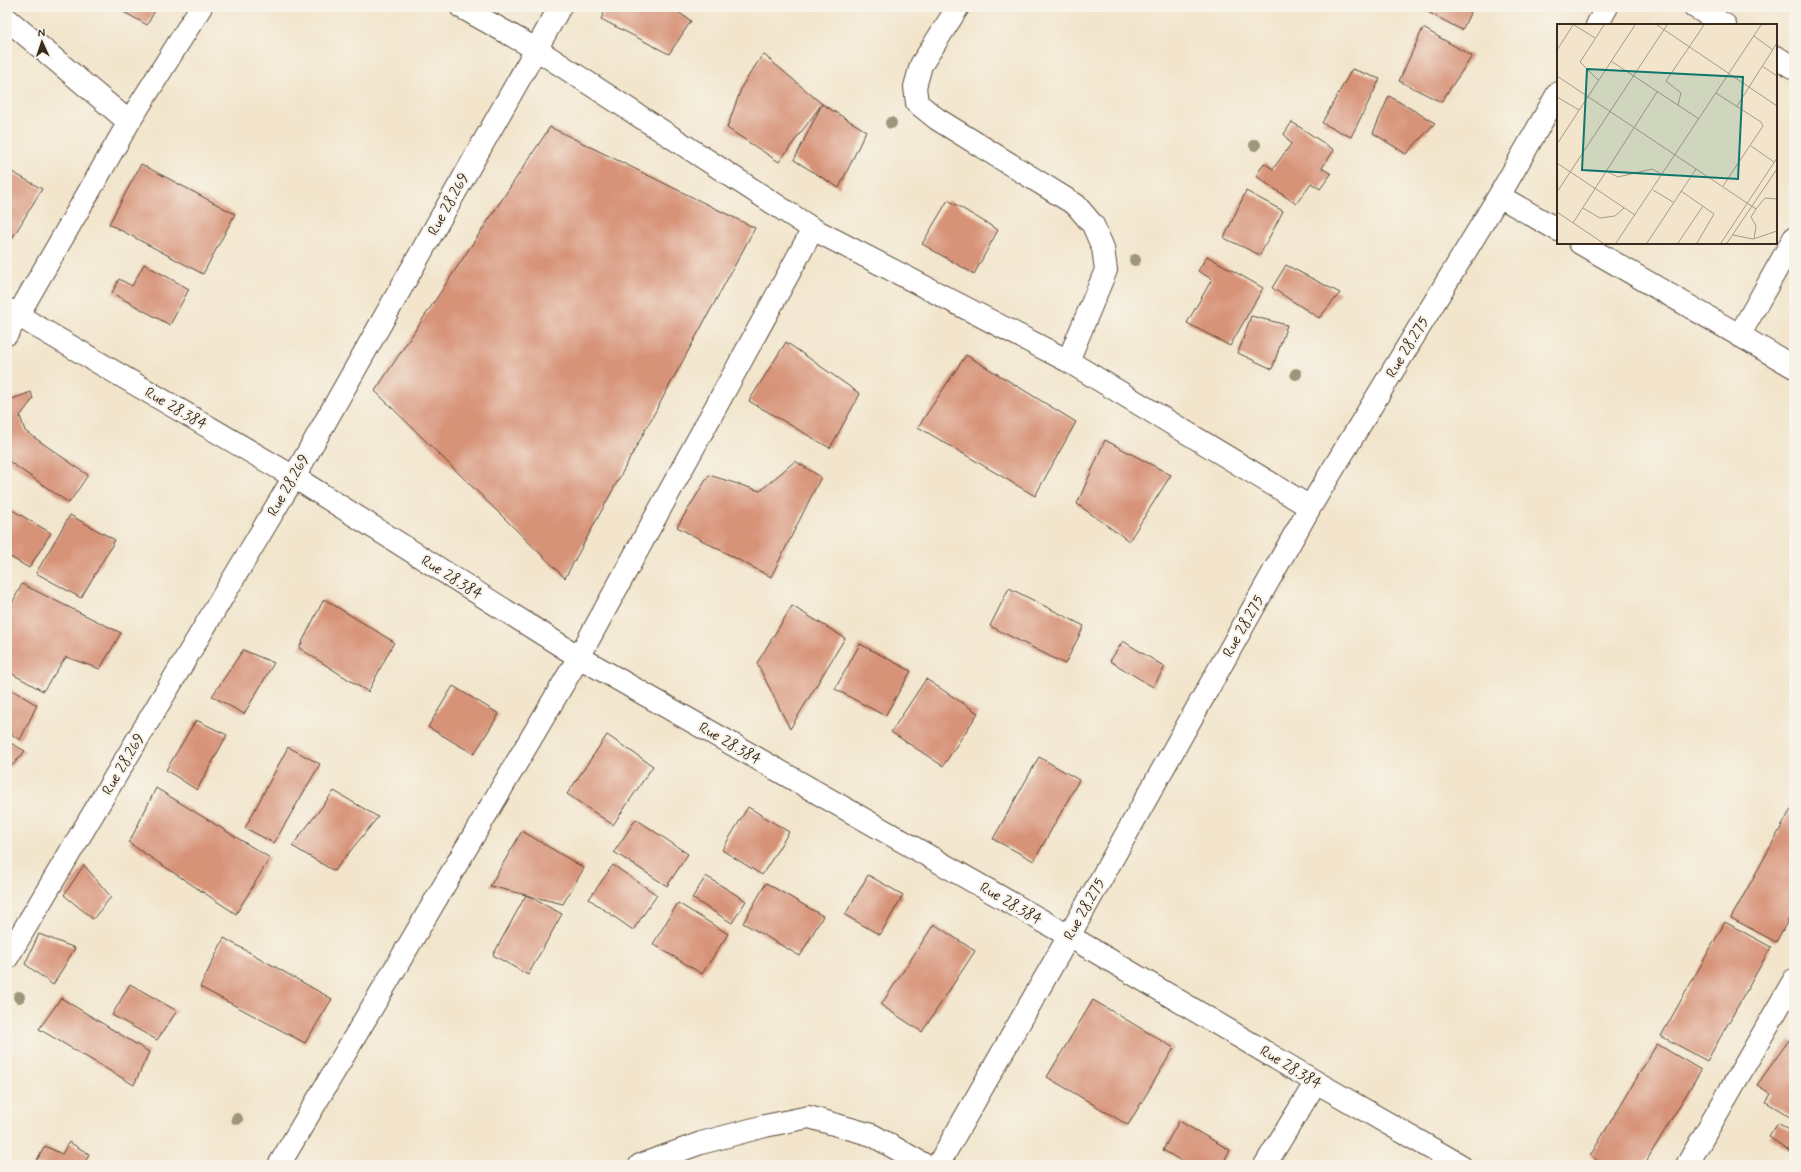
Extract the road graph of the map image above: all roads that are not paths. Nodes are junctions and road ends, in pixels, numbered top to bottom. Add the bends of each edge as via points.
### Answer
1 (201, 7) edge
2 (461, 7) edge
3 (560, 7) edge
4 (958, 7) edge
5 (1607, 7) edge
6 (1695, 7) edge
7 (7, 19) edge
8 (1598, 24) edge
9 (1723, 24) edge
10 (536, 49) junction
11 (1777, 58) edge
12 (1794, 68) edge
13 (1557, 95) edge
14 (129, 122) junction
15 (1499, 196) junction
16 (813, 229) junction
17 (1557, 229) edge
18 (1794, 238) edge
19 (1582, 244) edge
20 (12, 312) edge
21 (7, 334) edge
22 (1739, 336) junction
23 (1068, 361) junction
24 (1794, 367) edge
25 (294, 477) junction
26 (1310, 506) junction
27 (578, 657) junction
28 (1069, 936) junction
29 (7, 958) edge
30 (1794, 980) edge
31 (1316, 1082) junction
32 (279, 1165) edge
33 (640, 1165) edge
34 (925, 1165) edge
35 (938, 1165) edge
36 (1265, 1165) edge
37 (1460, 1165) edge
38 (1687, 1165) edge

1 - 14 street
2 - 10 street
3 - 10 street, Rue 28.269
4 - 23 street via 921,65 915,87 917,103 937,120 1076,205 1092,225 1103,248 1106,270
5 - 8 street
6 - 9 street
7 - 14 street
10 - 16 street
10 - 25 street, Rue 28.269
11 - 12 street
13 - 15 street, Rue 28.275
14 - 20 street
15 - 17 street
15 - 26 street, Rue 28.275
16 - 23 street
16 - 27 street
18 - 22 street
19 - 22 street
20 - 21 street
20 - 25 street, Rue 28.384
22 - 24 street
23 - 26 street
25 - 27 street, Rue 28.384
25 - 29 street, Rue 28.269
26 - 28 street, Rue 28.275
27 - 28 street, Rue 28.384
27 - 32 street
28 - 31 street, Rue 28.384
28 - 35 street, Rue 28.275
30 - 38 street
31 - 36 street
31 - 37 street, Rue 28.384
33 - 34 street via 701,1143 809,1117 872,1135

